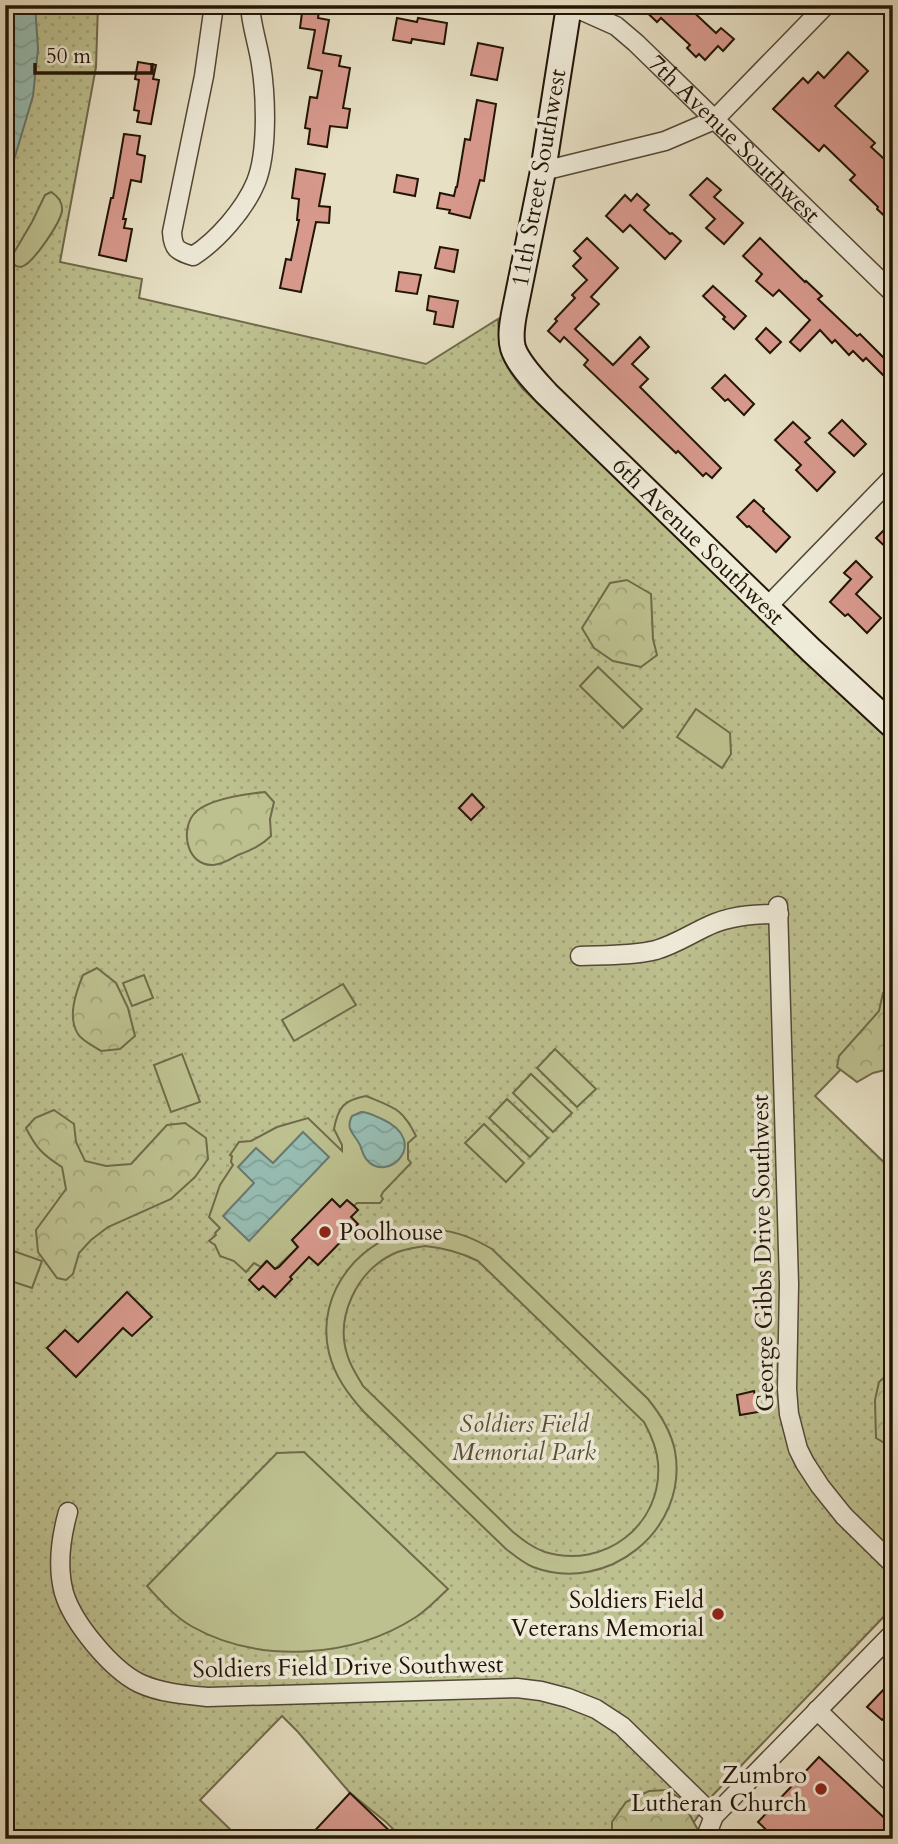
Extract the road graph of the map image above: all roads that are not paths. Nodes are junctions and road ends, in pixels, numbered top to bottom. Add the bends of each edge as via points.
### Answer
1 (214, 5) edge
2 (250, 5) edge
3 (826, 5) edge
4 (567, 6) edge
5 (714, 120) junction
6 (543, 171) junction
7 (893, 292) edge
8 (514, 350) joint
9 (893, 477) edge
10 (767, 607) junction
11 (893, 726) edge
12 (580, 956) dead end
13 (68, 1512) dead end
14 (893, 1564) edge
15 (893, 1633) edge
16 (817, 1710) junction
17 (893, 1784) edge
18 (714, 1816) junction
19 (705, 1839) edge

1 - 2 street via 172,232 179,252 193,256 233,219 260,169 265,93
3 - 5 street
4 - 5 street, 7th Avenue Southwest via 607,21 626,34
4 - 6 street, 11th Street Southwest
5 - 6 street via 664,141
5 - 7 street, 7th Avenue Southwest
6 - 8 street, 11th Street Southwest via 514,314
8 - 10 street, 6th Avenue Southwest via 547,394
9 - 10 street
10 - 11 street, 6th Avenue Southwest
12 - 14 street, George Gibbs Drive Southwest via 657,950 715,923 779,910 789,1414 798,1448 820,1486
13 - 18 street, Soldiers Field Drive Southwest via 61,1571 71,1609 94,1643 141,1684 208,1697 541,1691 596,1709 622,1726
15 - 16 street
16 - 17 street
16 - 18 street
18 - 19 street

